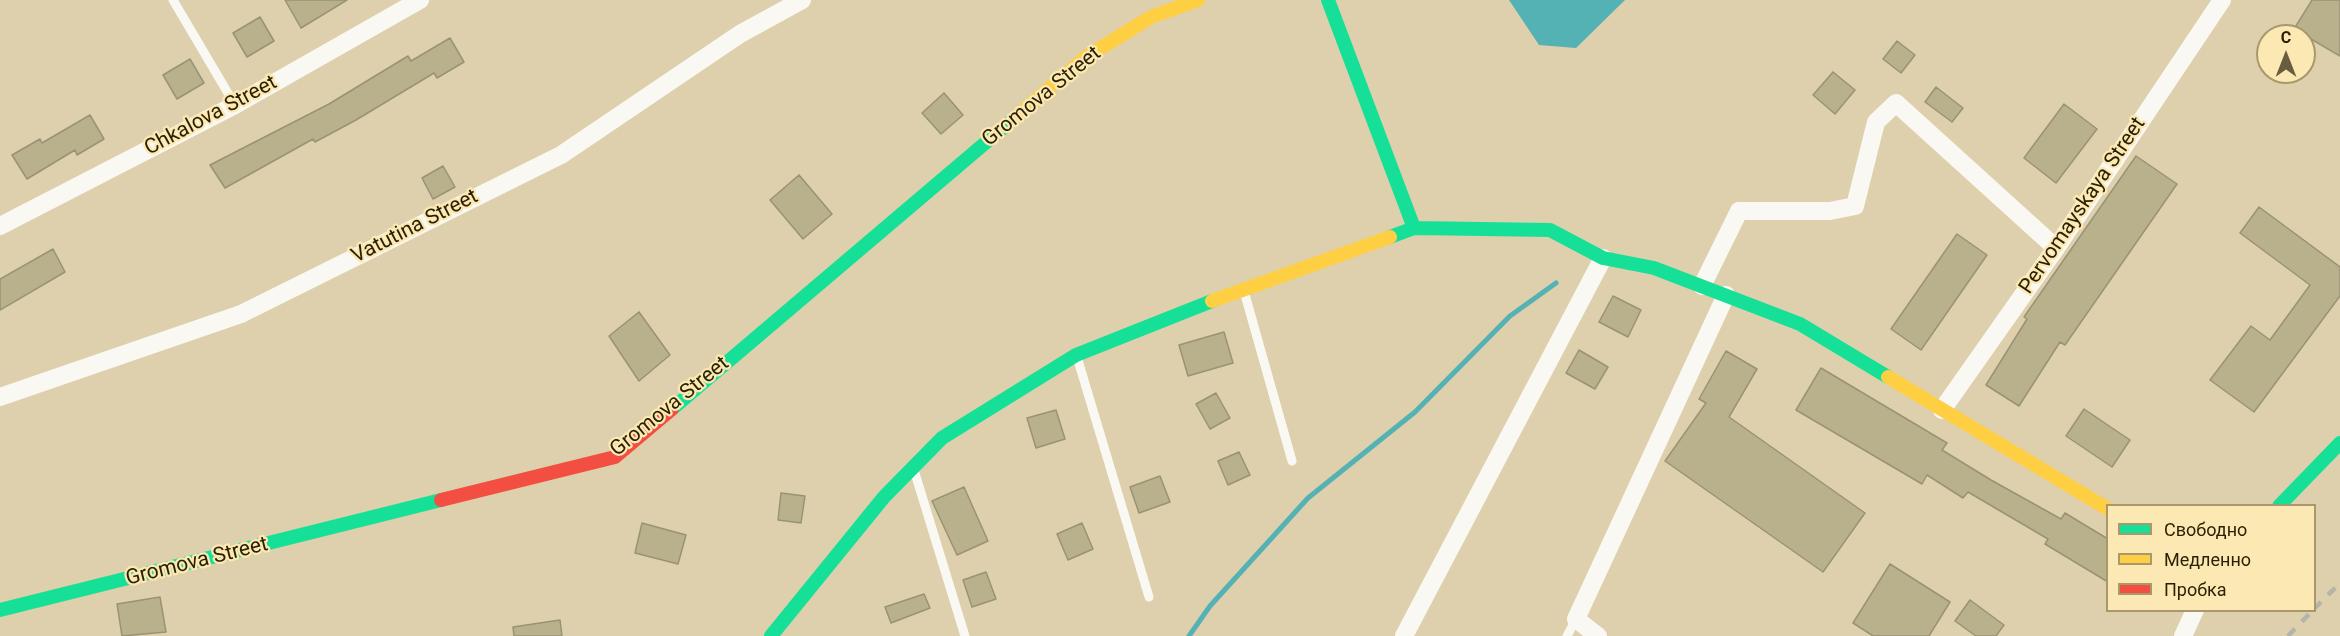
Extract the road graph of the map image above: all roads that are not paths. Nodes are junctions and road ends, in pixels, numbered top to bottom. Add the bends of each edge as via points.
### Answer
1 (173, 0) edge
2 (420, 0) edge
3 (802, 0) edge
4 (1198, 0) edge
5 (1328, 0) edge
6 (2222, 0) edge
7 (236, 105) junction
8 (0, 226) edge
9 (1414, 228) junction
10 (2056, 248) junction
11 (1603, 258) junction
12 (1702, 286) junction
13 (1244, 289) junction
14 (1726, 295) junction
15 (1076, 355) junction
16 (0, 397) edge
17 (1942, 410) junction
18 (2340, 442) edge
19 (1292, 461) dead end
20 (913, 468) junction
21 (2281, 504) edge
22 (2106, 508) edge
23 (1149, 597) dead end
24 (0, 610) edge
25 (2194, 612) edge
26 (1576, 619) junction
27 (771, 636) edge
28 (965, 636) edge
29 (1404, 636) edge
30 (1567, 636) edge
31 (1598, 636) edge
32 (2183, 636) edge

1 - 7 lane
2 - 7 street, Chkalova Street
3 - 16 street, Vatutina Street via 740,34 561,155 241,314
4 - 24 main road, Gromova Street via 1151,17 1086,57 615,456
5 - 9 main road
6 - 10 street, Pervomayskaya Street
7 - 8 street, Chkalova Street
9 - 11 main road via 1550,230
9 - 13 main road
10 - 12 street via 1896,103 1876,122 1855,206 1830,211 1739,211
10 - 17 street, Pervomayskaya Street
11 - 12 main road via 1654,268
11 - 29 street
12 - 14 main road
13 - 15 main road
13 - 19 lane
14 - 17 main road via 1800,324
14 - 26 street
15 - 20 main road via 942,438
15 - 23 lane
17 - 22 main road
18 - 21 main road
20 - 27 main road via 884,497
20 - 28 lane
25 - 32 street
26 - 30 lane
26 - 31 street

